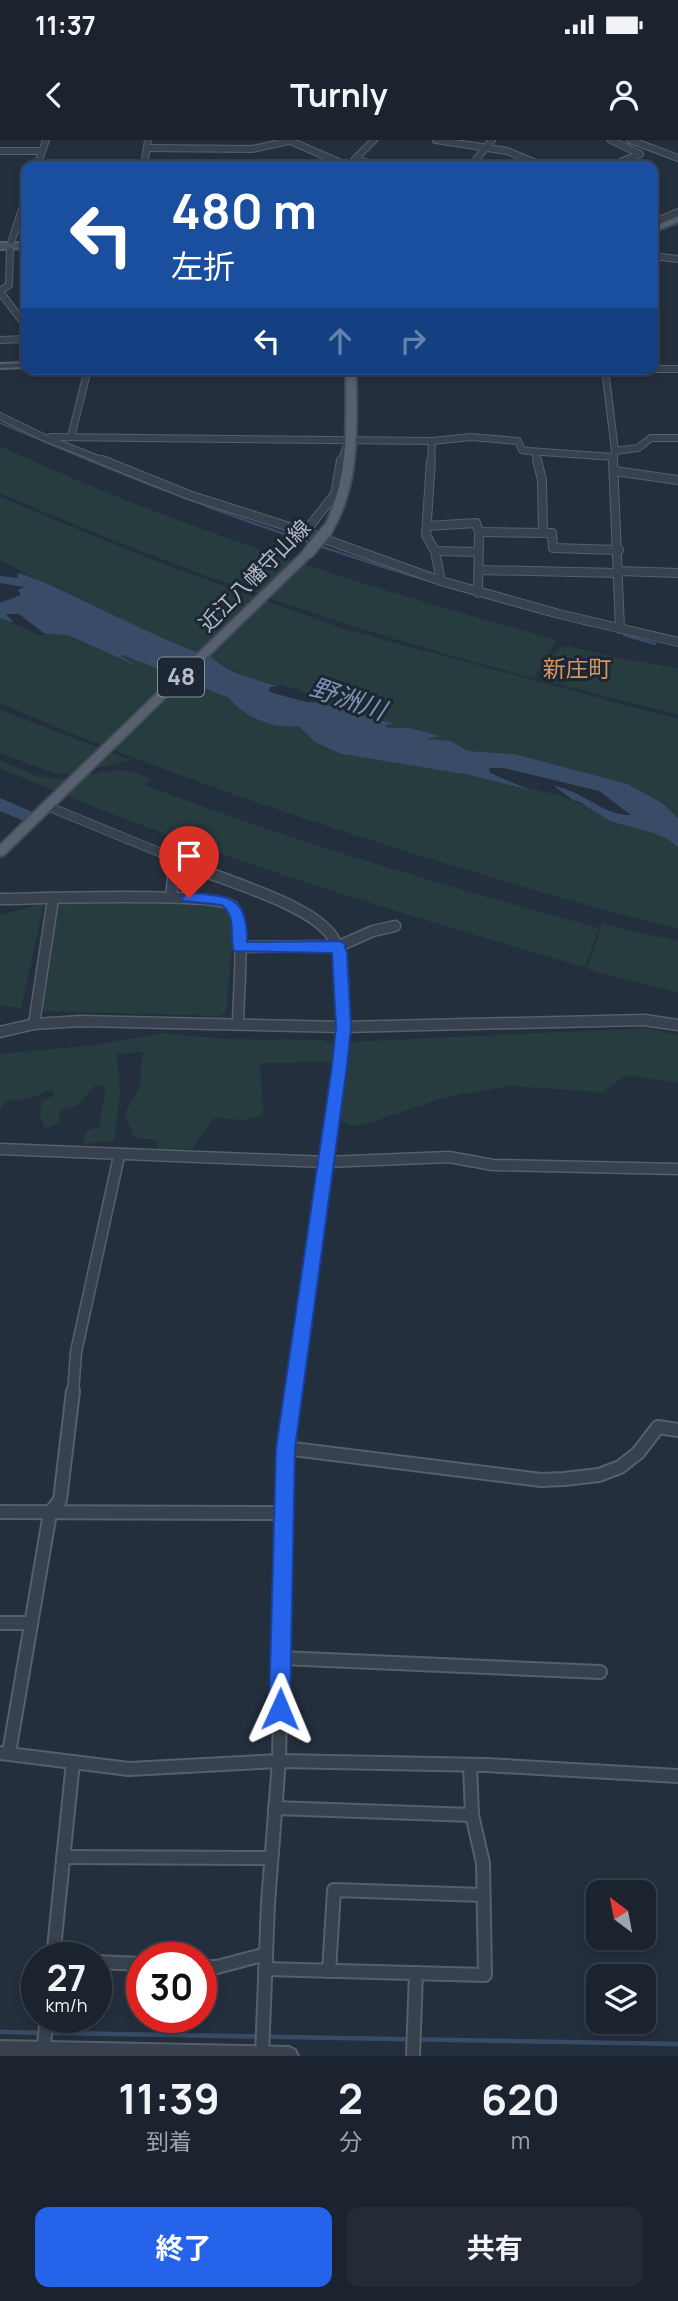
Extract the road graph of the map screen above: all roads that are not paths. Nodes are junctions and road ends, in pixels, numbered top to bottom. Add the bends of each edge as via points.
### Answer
1 (46, 140) edge
2 (148, 140) edge
3 (289, 140) edge
4 (374, 140) edge
5 (436, 140) edge
6 (492, 140) edge
7 (611, 140) edge
8 (630, 140) edge
9 (147, 148) junction
10 (484, 149) junction
11 (0, 151) edge
12 (42, 151) junction
13 (678, 158) edge
14 (39, 161) edge
15 (145, 161) edge
16 (337, 161) edge
17 (362, 161) edge
18 (475, 161) edge
19 (531, 161) edge
20 (623, 161) edge
21 (21, 209) edge
22 (678, 212) edge
23 (678, 219) edge
24 (658, 221) edge
25 (5, 246) edge
26 (658, 257) edge
27 (678, 259) edge
28 (0, 292) edge
29 (21, 317) edge
30 (21, 339) edge
31 (0, 340) edge
32 (21, 365) edge
33 (1, 366) edge
34 (658, 369) edge
35 (678, 369) edge
36 (86, 375) edge
37 (351, 375) edge
38 (606, 375) edge
39 (0, 416) edge
40 (43, 437) junction
41 (71, 437) junction
42 (678, 438) edge
43 (349, 440) junction
44 (432, 441) junction
45 (535, 452) junction
46 (614, 454) junction
47 (615, 471) junction
48 (678, 480) edge
49 (427, 526) junction
50 (305, 532) junction
51 (479, 532) junction
52 (543, 532) junction
53 (619, 550) junction
54 (435, 551) junction
55 (479, 552) junction
56 (480, 570) junction
57 (619, 572) junction
58 (678, 573) edge
59 (441, 580) junction
60 (478, 593) junction
61 (620, 629) junction
62 (678, 642) edge
63 (47, 806) junction
64 (0, 852) edge
65 (175, 861) junction
66 (171, 897) junction
67 (54, 898) junction
68 (0, 899) edge
69 (395, 926) dead end
70 (339, 946) junction
71 (240, 947) junction
72 (238, 1023) junction
73 (34, 1024) junction
74 (678, 1025) edge
75 (344, 1027) junction
76 (0, 1032) edge
77 (0, 1149) edge
78 (119, 1156) junction
79 (326, 1162) junction
80 (678, 1169) edge
81 (678, 1430) edge
82 (285, 1448) junction
83 (0, 1512) edge
84 (50, 1513) junction
85 (284, 1513) junction
86 (0, 1623) edge
87 (31, 1623) junction
88 (281, 1658) junction
89 (600, 1672) dead end
90 (4, 1753) edge
91 (279, 1761) junction
92 (73, 1762) junction
93 (470, 1765) junction
94 (678, 1776) edge
95 (275, 1808) junction
96 (472, 1815) junction
97 (63, 1857) junction
98 (271, 1858) junction
99 (483, 1895) junction
100 (55, 1942) edge
101 (266, 1954) junction
102 (217, 1968) edge
103 (265, 1969) junction
104 (329, 1970) junction
105 (416, 1973) junction
106 (45, 2033) edge
107 (0, 2050) edge
108 (43, 2050) junction
109 (262, 2056) edge
110 (289, 2056) edge
111 (414, 2056) edge

1 - 12 street
2 - 9 street
3 - 9 street via 252,149
3 - 16 street
4 - 17 street via 355,159
5 - 10 street
6 - 10 street
7 - 20 street via 640,154
8 - 13 street
9 - 15 street
10 - 18 street
10 - 19 street via 507,151
11 - 12 street
12 - 14 street
21 - 25 street
22 - 24 street
23 - 24 main road
25 - 28 street via 9,285
26 - 27 street
28 - 29 street
30 - 31 street
32 - 33 street
34 - 35 street
36 - 41 street
37 - 43 main road, 近江八幡守山線 / 48
38 - 46 street
39 - 40 street
40 - 41 street
40 - 50 street via 189,495
41 - 43 street
42 - 46 street via 651,438 638,448
43 - 44 street
43 - 50 street via 343,447 337,489
43 - 63 main road, 近江八幡守山線 / 48, bridge via 349,480 339,513 328,529
44 - 45 street via 513,440 522,450
44 - 49 street
45 - 46 street
45 - 52 street via 542,480
46 - 47 street
47 - 48 street
47 - 53 street
49 - 51 street via 476,523
49 - 54 street via 426,535
50 - 59 street
51 - 52 street
51 - 55 street
52 - 53 street via 552,533 553,548
53 - 57 street
54 - 55 street
54 - 59 street
55 - 56 street
56 - 57 street
56 - 60 street
57 - 58 street
57 - 61 street
59 - 60 street
60 - 61 street
61 - 62 street
63 - 64 main road, 近江八幡守山線 / 48
63 - 65 street
65 - 66 street
65 - 70 street via 306,913 321,922
66 - 67 street
66 - 71 street via 225,901 237,913
67 - 68 street
67 - 73 street
69 - 70 street
70 - 71 street
70 - 75 street
71 - 72 street
72 - 73 street
72 - 75 street
73 - 76 street
74 - 75 street via 645,1020
75 - 79 street
77 - 78 street
78 - 79 street
78 - 84 street via 76,1352 60,1500
79 - 80 street via 449,1157 492,1165
79 - 82 street
81 - 82 street via 659,1427 632,1459 617,1469 574,1479 541,1480
82 - 85 street
83 - 84 street
84 - 85 street
84 - 87 street
85 - 88 street
86 - 87 street
87 - 90 street
88 - 89 street
88 - 91 street
90 - 92 street
91 - 92 street via 129,1769
91 - 93 street
91 - 95 street
92 - 97 street
93 - 94 street
93 - 96 street
95 - 96 street
95 - 98 street
96 - 99 street
97 - 98 street
97 - 100 street
98 - 101 street
99 - 104 street via 334,1890
99 - 105 street via 485,1975
101 - 102 street
101 - 103 street
103 - 104 street
103 - 109 street
104 - 105 street
105 - 111 street
106 - 108 street
107 - 108 street
108 - 109 street
109 - 110 street

